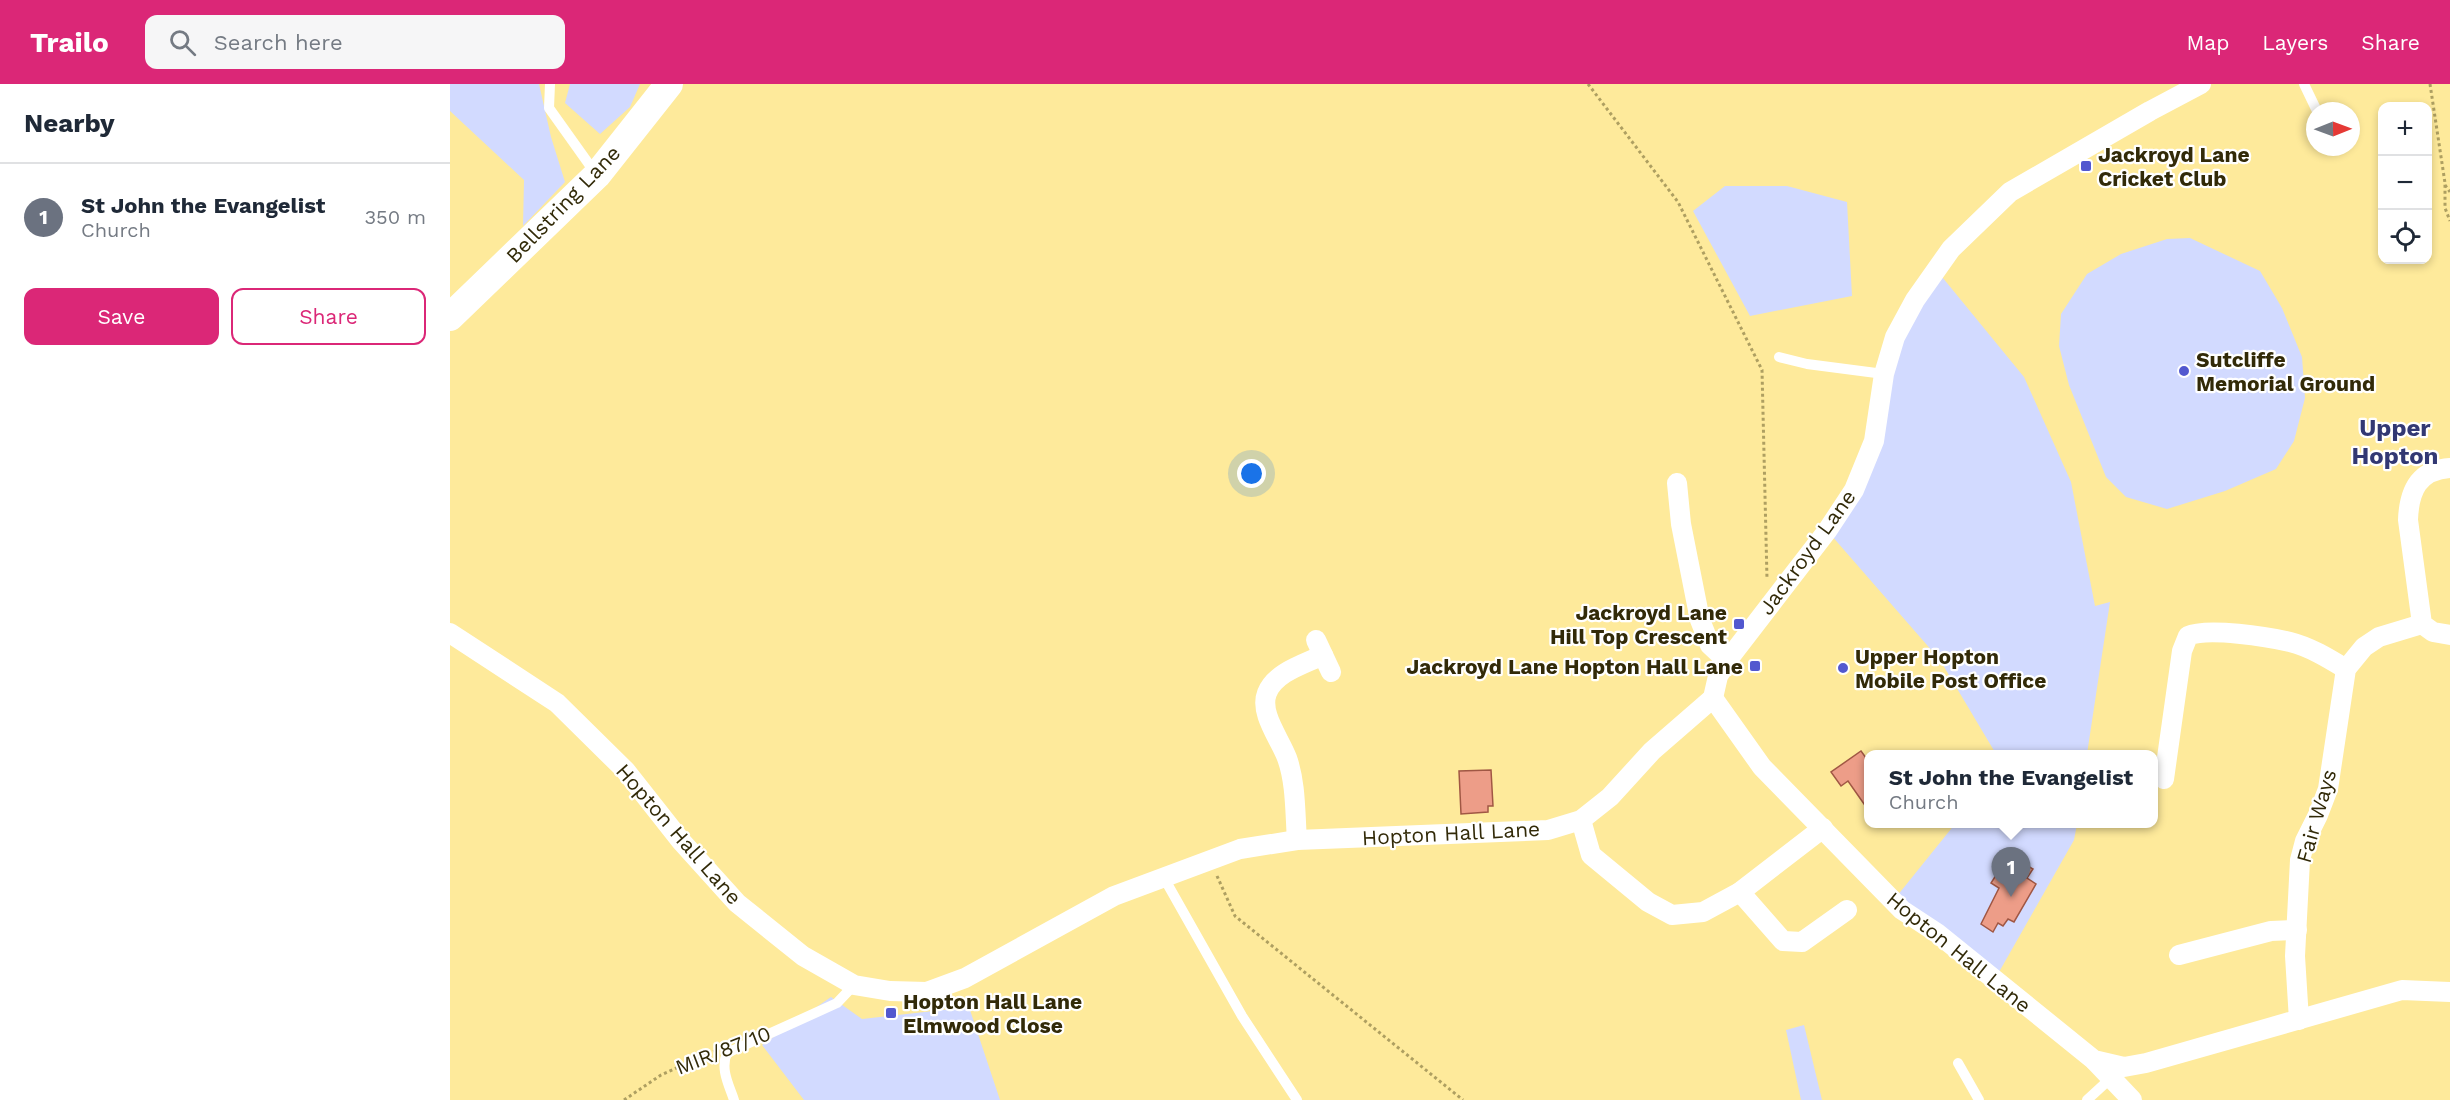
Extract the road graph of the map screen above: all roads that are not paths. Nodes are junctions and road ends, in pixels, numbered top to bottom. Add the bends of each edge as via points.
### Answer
1 (550, 84) edge
2 (669, 84) edge
3 (2201, 84) edge
4 (2304, 84) edge
5 (2313, 102) edge
6 (597, 175) junction
7 (450, 317) edge
8 (1779, 357) dead end
9 (1884, 374) junction
10 (2450, 468) edge
11 (1677, 483) dead end
12 (2422, 624) junction
13 (450, 633) edge
14 (2450, 635) edge
15 (1323, 656) dead end
16 (1727, 660) junction
17 (2346, 669) junction
18 (1713, 698) junction
19 (2164, 779) dead end
20 (1581, 820) junction
21 (1823, 828) junction
22 (1297, 840) junction
23 (1164, 878) junction
24 (1740, 892) junction
25 (1847, 910) dead end
26 (2297, 930) junction
27 (2179, 956) dead end
28 (854, 985) junction
29 (2450, 992) edge
30 (2299, 1020) junction
31 (2094, 1060) junction
32 (1958, 1063) dead end
33 (2111, 1078) junction
34 (734, 1100) edge
35 (1297, 1100) edge
36 (1979, 1100) edge
37 (2087, 1100) edge
38 (2132, 1100) edge

1 - 6 lane via 549,108
2 - 6 main road, Bellstring Lane
3 - 9 street, Jackroyd Lane via 2010,192 1936,268 1895,337
4 - 5 lane
6 - 7 main road, Bellstring Lane
8 - 9 lane
9 - 16 street, Jackroyd Lane via 1874,441 1854,490
10 - 12 street via 2424,476 2413,488 2408,503
11 - 16 street via 1700,620 1710,645
12 - 14 street via 2433,632
12 - 17 street via 2379,637 2364,647
13 - 28 street, Hopton Hall Lane via 557,703 625,770 737,903 803,956
15 - 22 street via 1280,677 1266,694 1266,709 1292,777
16 - 18 street, Jackroyd Lane
17 - 19 street via 2290,642 2204,631 2188,636 2182,651
17 - 26 street, Fair Ways via 2328,789 2300,860
18 - 20 street, Hopton Hall Lane
18 - 21 street, Hopton Hall Lane via 1762,767
20 - 22 street, Hopton Hall Lane via 1548,830
20 - 24 street via 1591,855 1648,902 1672,915 1703,912
21 - 24 street
21 - 31 street, Hopton Hall Lane via 1902,910 1937,933
22 - 23 street, Hopton Hall Lane via 1240,849
23 - 28 street, Hopton Hall Lane via 1114,897 965,978 927,992
23 - 35 lane via 1242,1016
24 - 25 street via 1783,941 1802,942
26 - 27 street via 2271,930
26 - 30 street, Fair Ways
28 - 34 lane, MIR/87/10 via 837,1004 727,1053 723,1061
29 - 30 street, Hopton Hall Lane via 2402,990
30 - 31 street, Hopton Hall Lane via 2146,1064 2124,1067
31 - 33 street
32 - 36 lane
33 - 37 lane
33 - 38 street

